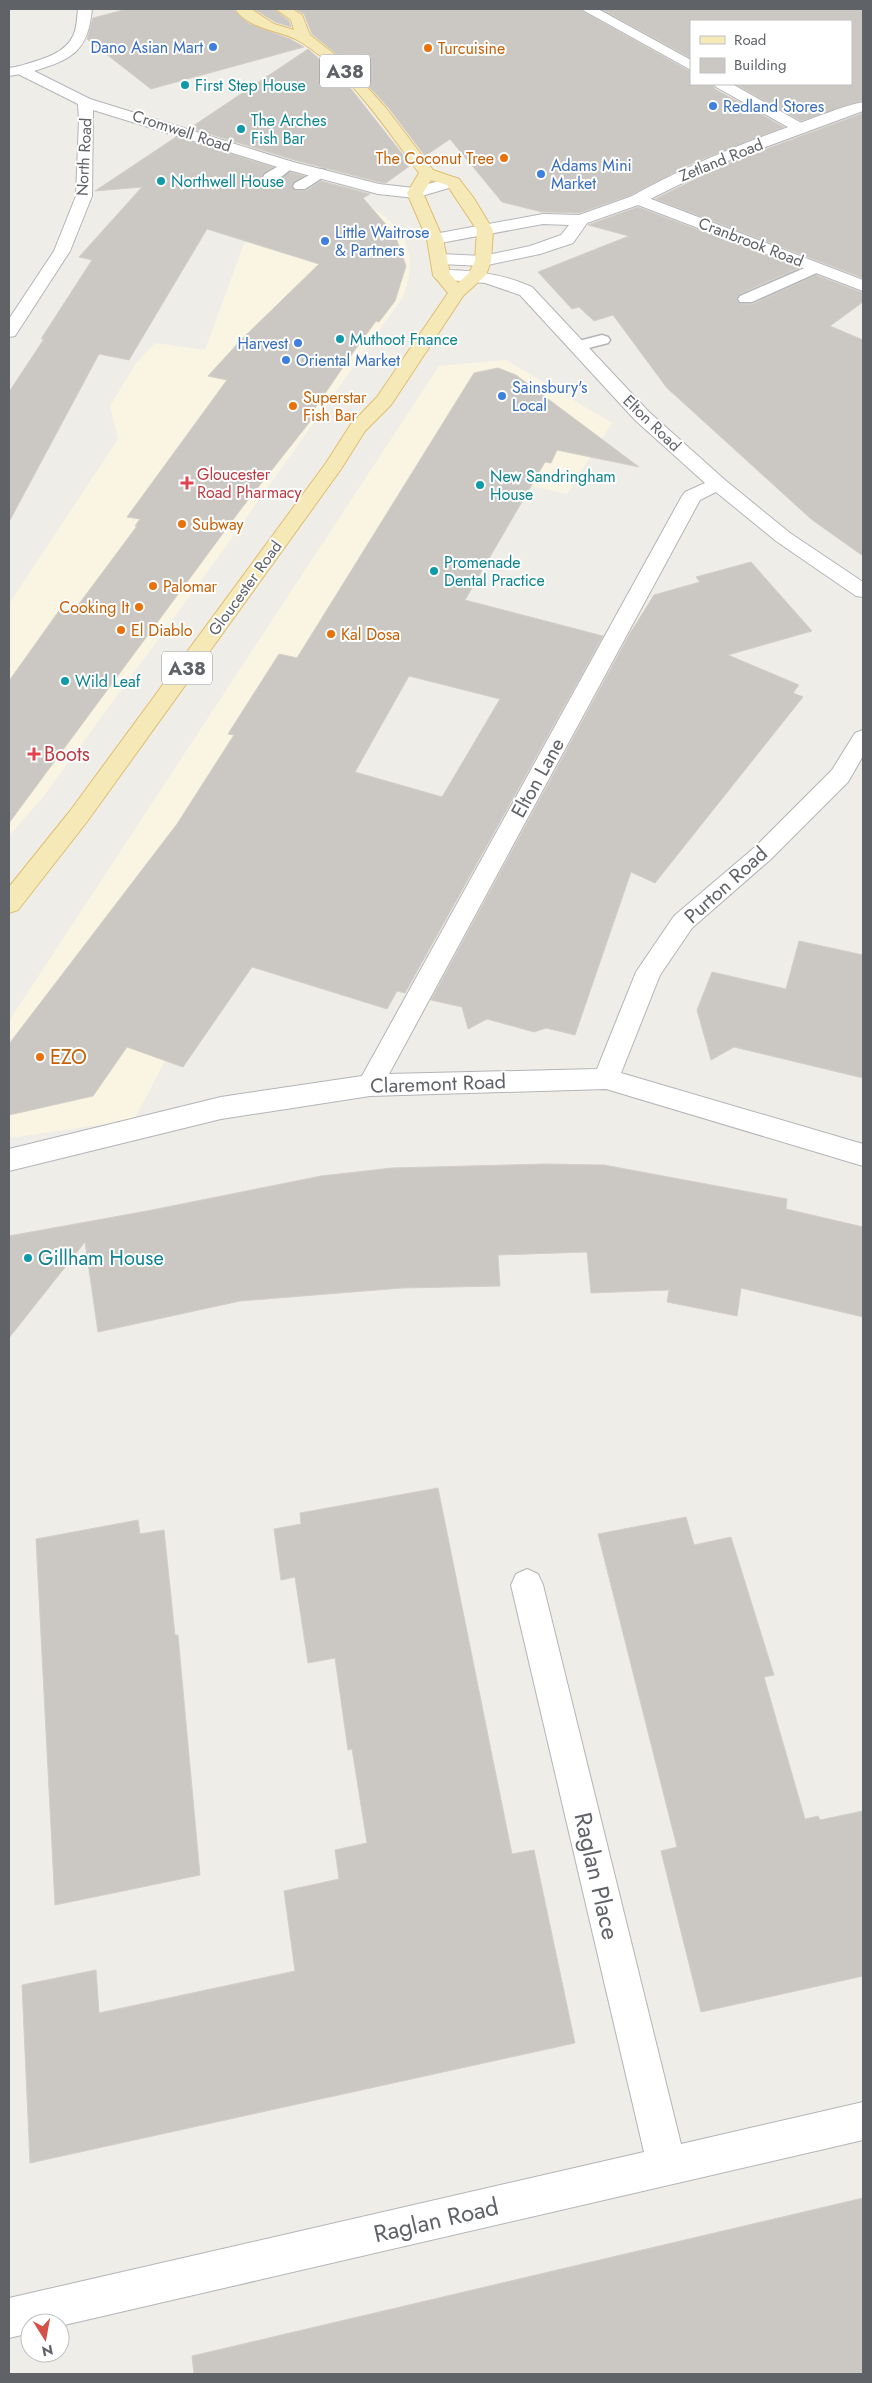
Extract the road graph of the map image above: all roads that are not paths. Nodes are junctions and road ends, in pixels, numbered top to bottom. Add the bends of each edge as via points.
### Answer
1 (85, 9) edge
2 (242, 9) edge
3 (284, 9) edge
4 (588, 9) edge
5 (303, 37) junction
6 (690, 65) edge
7 (15, 71) edge
8 (724, 85) edge
9 (85, 102) junction
10 (863, 106) edge
11 (800, 128) junction
12 (287, 165) junction
13 (320, 173) junction
14 (427, 173) junction
15 (270, 178) dead end
16 (453, 182) junction
17 (300, 186) dead end
18 (416, 193) junction
19 (638, 199) junction
20 (581, 220) junction
21 (485, 230) junction
22 (435, 239) junction
23 (441, 267) junction
24 (480, 268) junction
25 (816, 268) junction
26 (863, 286) edge
27 (457, 293) junction
28 (746, 299) dead end
29 (9, 332) edge
30 (602, 340) dead end
31 (577, 346) junction
32 (718, 484) junction
33 (863, 591) edge
34 (863, 738) edge
35 (9, 904) edge
36 (606, 1079) junction
37 (370, 1085) junction
38 (863, 1155) edge
39 (9, 1160) edge
40 (527, 1585) dead end
41 (863, 2121) edge
42 (666, 2167) junction
43 (9, 2318) edge

1 - 7 street, North Road via 80,38 66,52 48,62
2 - 5 main road, A38 via 269,27
3 - 5 main road, A38 via 297,18
4 - 6 street
5 - 14 main road, A38 via 338,64 362,89
7 - 9 street, North Road
8 - 11 street
9 - 12 street, Cromwell Road
9 - 29 street, North Road via 84,196 62,250
10 - 11 street, Zetland Road
11 - 19 street, Zetland Road via 667,182
12 - 13 street, Cromwell Road
12 - 15 lane
13 - 17 lane
13 - 18 street, Cromwell Road via 378,190
14 - 16 main road
14 - 18 main road
16 - 18 street, Cromwell Road
16 - 21 main road
18 - 22 main road
19 - 20 street, Zetland Road
19 - 25 street, Cranbrook Road
20 - 21 street, Zetland Road via 543,218
20 - 24 street via 567,239
21 - 22 street, Zetland Road
21 - 24 main road
22 - 23 main road
23 - 24 street, Elton Road
23 - 27 main road
24 - 27 main road, Gloucester Road / A38
24 - 31 street, Elton Road via 526,291
25 - 26 street, Cranbrook Road
25 - 28 lane
27 - 35 main road, Gloucester Road / A38 via 384,401 358,428 124,754
30 - 31 lane
31 - 32 street, Elton Road via 642,416
32 - 33 street, Elton Road via 783,537
32 - 37 street, Elton Lane via 692,496
34 - 36 street, Purton Road via 840,776 763,853 683,922 649,972
36 - 37 street, Claremont Road
36 - 38 street, Claremont Road
37 - 39 street, Claremont Road via 221,1108
40 - 42 street, Raglan Place
41 - 42 street, Raglan Road
42 - 43 street, Raglan Road

